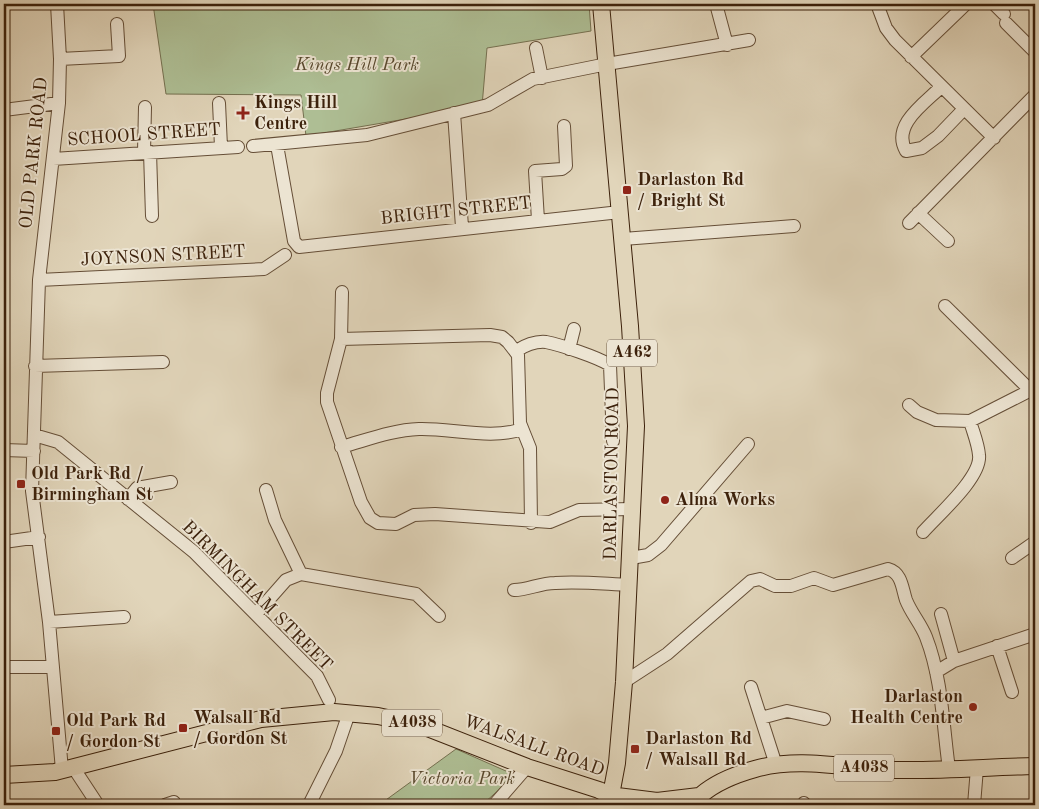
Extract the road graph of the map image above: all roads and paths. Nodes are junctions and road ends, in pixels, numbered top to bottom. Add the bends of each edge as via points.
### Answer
1 (57, 4) edge
2 (601, 4) edge
3 (716, 4) edge
4 (877, 4) edge
5 (966, 4) edge
6 (994, 4) edge
7 (117, 24) dead end
8 (749, 40) dead end
9 (727, 45) junction
10 (536, 48) dead end
11 (1035, 52) edge
12 (911, 57) junction
13 (60, 59) junction
14 (607, 64) junction
15 (542, 78) junction
16 (941, 87) junction
17 (1035, 95) edge
18 (59, 103) junction
19 (219, 103) dead end
20 (144, 107) dead end
21 (964, 109) junction
22 (4, 110) edge
23 (454, 113) junction
24 (564, 126) dead end
25 (994, 138) junction
26 (277, 145) junction
27 (221, 146) junction
28 (253, 146) dead end
29 (238, 147) dead end
30 (147, 152) junction
31 (53, 158) junction
32 (620, 212) junction
33 (918, 213) junction
34 (152, 216) dead end
35 (538, 220) junction
36 (909, 223) dead end
37 (794, 226) dead end
38 (462, 227) junction
39 (623, 240) junction
40 (948, 241) dead end
41 (285, 255) dead end
42 (39, 280) junction
43 (342, 292) dead end
44 (945, 306) dead end
45 (574, 329) dead end
46 (341, 339) junction
47 (569, 349) junction
48 (516, 351) junction
49 (163, 362) dead end
50 (35, 366) junction
51 (1033, 390) edge
52 (909, 405) dead end
53 (970, 421) junction
54 (522, 429) junction
55 (34, 435) junction
56 (613, 440) dead end
57 (748, 444) dead end
58 (341, 447) junction
59 (4, 450) edge
60 (34, 451) junction
61 (171, 482) dead end
62 (266, 490) dead end
63 (128, 499) junction
64 (633, 509) junction
65 (531, 523) junction
66 (923, 532) dead end
67 (38, 537) junction
68 (4, 542) edge
69 (1035, 542) edge
70 (631, 558) junction
71 (1012, 558) dead end
72 (300, 574) junction
73 (630, 585) junction
74 (514, 590) dead end
75 (256, 614) junction
76 (941, 614) dead end
77 (439, 616) dead end
78 (124, 617) dead end
79 (49, 622) junction
80 (1035, 634) edge
81 (997, 646) junction
82 (954, 661) junction
83 (4, 667) edge
84 (53, 667) junction
85 (936, 672) junction
86 (624, 682) junction
87 (751, 687) dead end
88 (1012, 692) dead end
89 (329, 700) dead end
90 (349, 713) junction
91 (761, 718) junction
92 (824, 719) dead end
93 (520, 765) junction
94 (776, 765) junction
95 (1035, 766) edge
96 (977, 768) junction
97 (68, 769) junction
98 (949, 769) junction
99 (4, 775) edge
100 (611, 795) junction
101 (697, 802) edge
102 (98, 805) edge
103 (309, 805) edge
104 (495, 805) edge
105 (629, 805) edge
106 (974, 805) edge

1 - 13 street, OLD PARK ROAD
2 - 14 main road, DARLASTON ROAD / A462
3 - 9 street
4 - 12 street via 886,28
5 - 12 street
6 - 11 street
7 - 13 street via 119,56
8 - 9 street
9 - 14 street
10 - 15 street
12 - 16 street
13 - 18 street, OLD PARK ROAD
14 - 15 street
14 - 32 main road, DARLASTON ROAD / A462
15 - 23 street via 488,105
16 - 21 street
16 - 21 street via 905,123 902,136 906,151 922,148
17 - 25 street
18 - 22 street
18 - 31 street, OLD PARK ROAD
19 - 27 street
20 - 30 street
21 - 25 street
23 - 26 street via 367,135
23 - 38 street
24 - 35 street via 566,166 535,170
25 - 33 street
26 - 28 street
26 - 38 street, BRIGHT STREET via 296,245 303,247
27 - 29 street, SCHOOL STREET
27 - 30 street, SCHOOL STREET
30 - 31 street, SCHOOL STREET
30 - 34 street
31 - 42 street, OLD PARK ROAD
32 - 35 street, BRIGHT STREET
32 - 39 main road, DARLASTON ROAD / A462
33 - 36 street
33 - 40 street
35 - 38 street, BRIGHT STREET
37 - 39 street
39 - 64 main road, DARLASTON ROAD / A462 via 635,393
41 - 42 street, JOYNSON STREET via 264,269
42 - 50 street, OLD PARK ROAD
43 - 46 street
44 - 51 street
45 - 47 street
46 - 48 street via 495,335
46 - 58 street via 327,393 329,414
47 - 48 street via 546,342
47 - 56 street via 610,365
48 - 54 street
49 - 50 street
50 - 55 street, OLD PARK ROAD
51 - 53 street
52 - 53 street via 936,420
53 - 66 street via 979,466
54 - 58 street via 501,434 442,429 406,430
54 - 65 street via 530,448
55 - 60 street, OLD PARK ROAD
55 - 63 street, BIRMINGHAM STREET via 58,442
57 - 70 street via 661,545 648,555
58 - 65 street via 360,502 370,518 378,523 396,524 414,515 428,514
59 - 60 street
60 - 67 street, OLD PARK ROAD via 32,492
61 - 63 street via 142,486
62 - 72 street via 275,520
63 - 75 street, BIRMINGHAM STREET via 194,552
64 - 65 street via 578,510 550,522
64 - 70 main road, DARLASTON ROAD / A462
67 - 68 street
67 - 79 street, OLD PARK ROAD
69 - 71 street
70 - 73 main road, DARLASTON ROAD / A462
72 - 75 street via 286,580
72 - 77 street via 416,594
73 - 74 street via 554,583
73 - 86 main road, DARLASTON ROAD / A462
75 - 89 street, BIRMINGHAM STREET via 317,676
76 - 82 street
78 - 79 street
79 - 84 street, OLD PARK ROAD
80 - 81 street
81 - 82 street
81 - 88 street
82 - 85 street
83 - 84 street
84 - 97 street, OLD PARK ROAD
85 - 86 street via 926,636 907,601 899,577 888,569 832,585 814,578 791,586 775,586 760,579 751,581 667,654
85 - 98 street
86 - 100 main road, DARLASTON ROAD / A462
87 - 91 street
90 - 93 main road, WALSALL ROAD / A4038 via 420,726
90 - 97 main road, WALSALL ROAD / A4038 via 261,719
90 - 103 street via 336,751
91 - 92 street via 787,711
91 - 94 street
93 - 100 main road, WALSALL ROAD / A4038
93 - 104 street
94 - 98 main road, A4038
94 - 101 main road, A4038 via 736,776
95 - 96 main road, A4038
96 - 98 main road, A4038
96 - 106 street
97 - 99 main road, WALSALL ROAD / A4038
97 - 102 street
100 - 101 main road, A4038
100 - 105 main road, A4038

